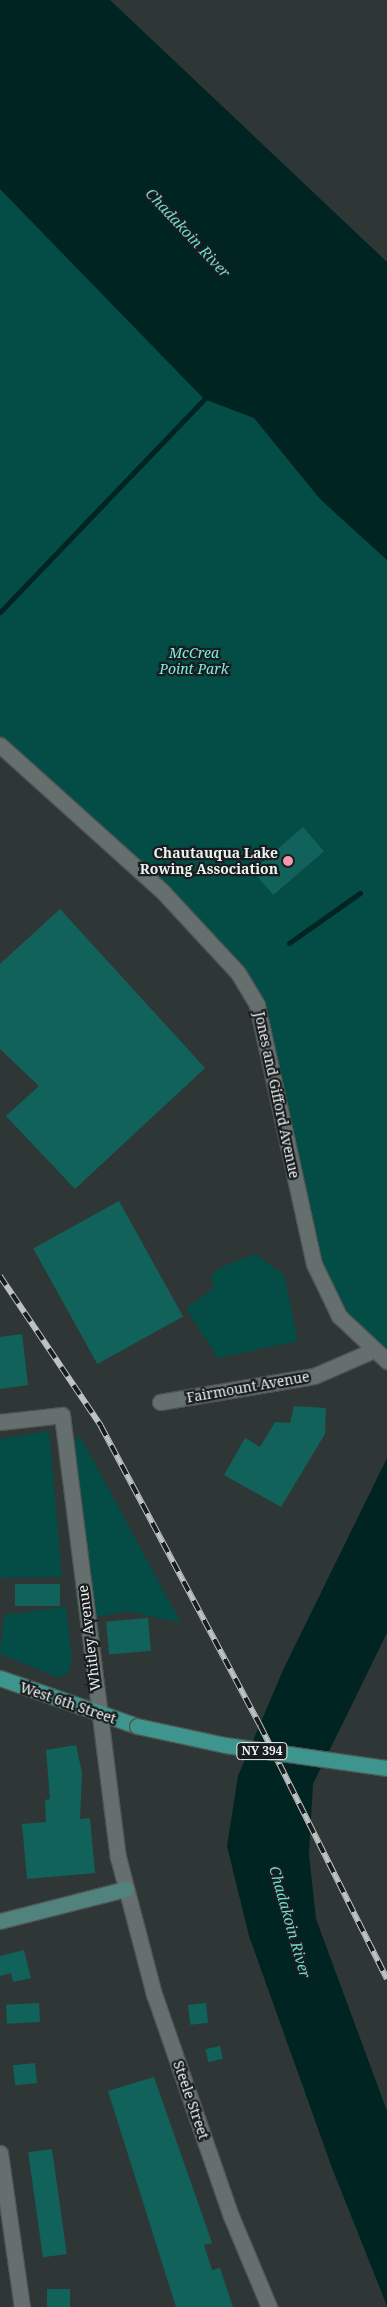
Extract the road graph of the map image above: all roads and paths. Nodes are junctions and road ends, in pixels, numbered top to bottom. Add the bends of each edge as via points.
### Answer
1 (0, 745) edge
2 (374, 1350) junction
3 (387, 1361) edge
4 (160, 1402) dead end
5 (0, 1422) edge
6 (0, 1678) edge
7 (98, 1714) junction
8 (387, 1768) edge
9 (126, 1889) junction
10 (0, 1920) edge
11 (0, 2153) edge
12 (22, 2307) edge
13 (270, 2307) edge

1 - 2 street, Jones and Gifford Avenue via 163,892 238,973 257,1004 314,1264 339,1316
2 - 3 street
2 - 4 street, Fairmount Avenue via 314,1376
5 - 7 street, Whitley Avenue via 62,1415
6 - 7 main road, West 6th Street / NY 394
7 - 8 main road, West 6th Street / NY 394, bridge via 225,1745
7 - 9 street, Whitley Avenue
9 - 10 street
9 - 13 street, Steele Street via 154,1994 231,2216
11 - 12 street

